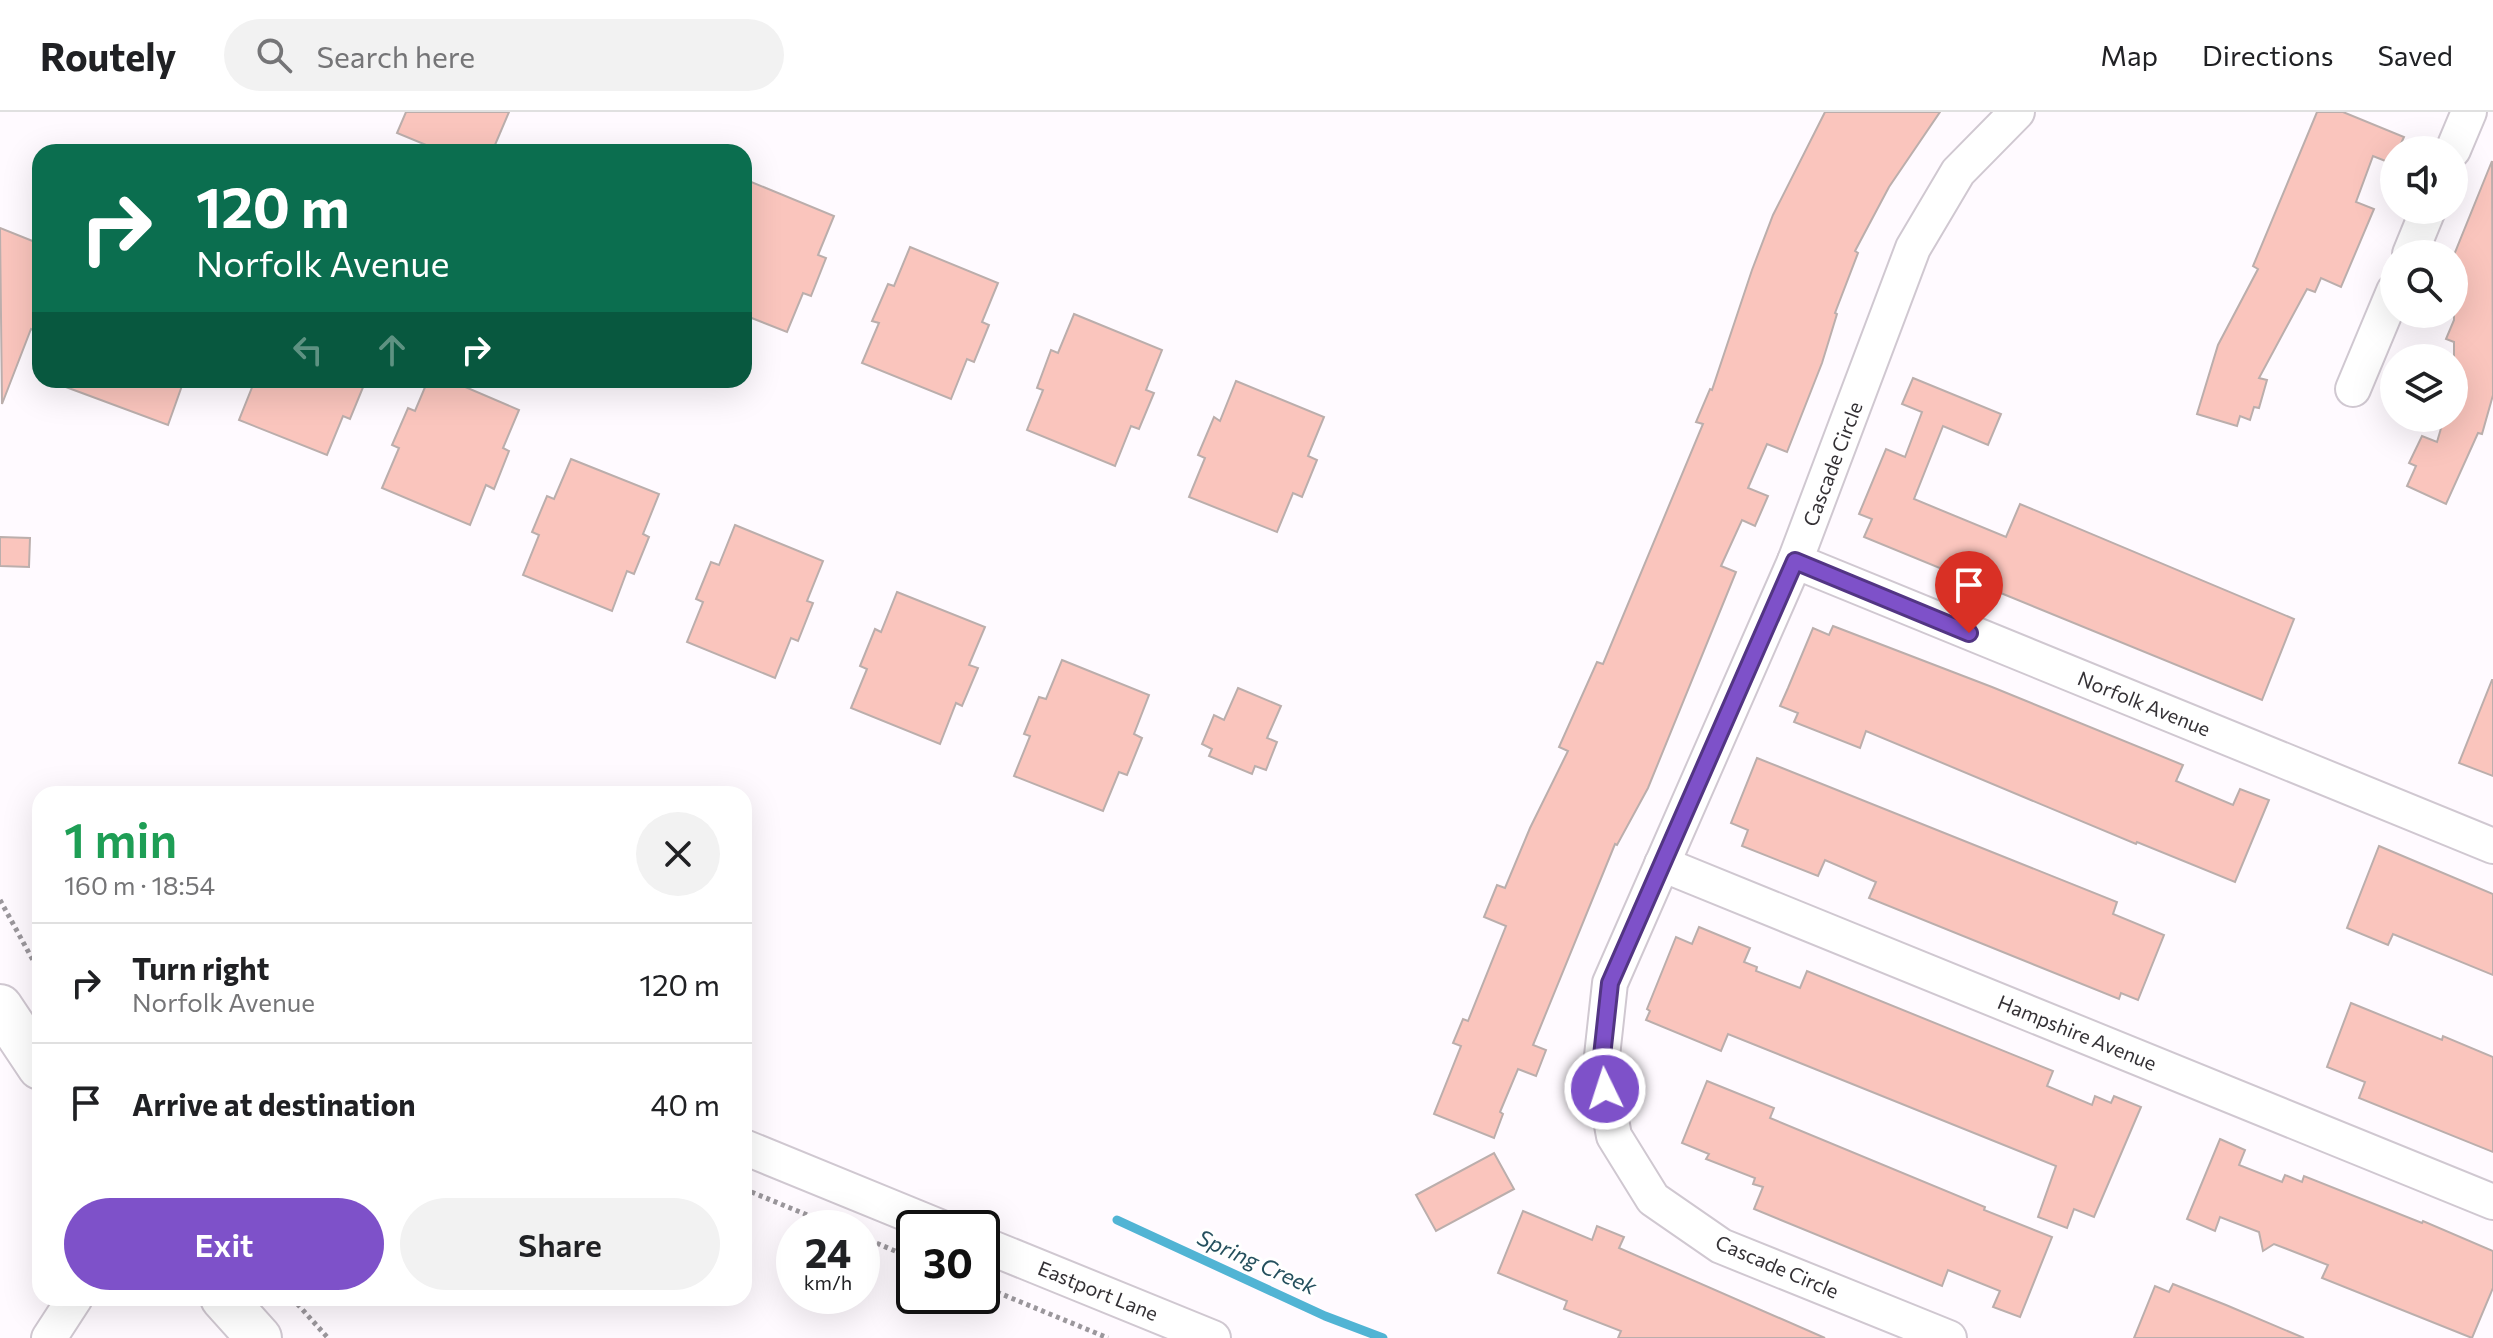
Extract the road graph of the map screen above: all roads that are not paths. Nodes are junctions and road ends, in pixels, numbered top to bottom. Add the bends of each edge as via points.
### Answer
1 (2017, 112) edge
2 (2469, 112) edge
3 (2459, 136) edge
4 (2380, 324) edge
5 (2353, 389) dead end
6 (1795, 561) junction
7 (2493, 846) edge
8 (1662, 864) junction
9 (0, 1007) edge
10 (32, 1055) edge
11 (752, 1150) edge
12 (2493, 1202) edge
13 (898, 1210) edge
14 (1000, 1251) edge
15 (70, 1306) edge
16 (230, 1306) edge
17 (49, 1338) edge
18 (259, 1338) edge
19 (1213, 1338) edge
20 (1949, 1338) edge

1 - 6 street, Cascade Circle via 1958,172 1913,248
2 - 3 street
4 - 5 street
6 - 7 street, Norfolk Avenue
6 - 8 street, Cascade Circle
8 - 12 street, Hampshire Avenue
8 - 20 street, Cascade Circle via 1610,983 1601,1065 1614,1136 1653,1199 1721,1246
9 - 10 main road
11 - 13 street
14 - 19 street, Eastport Lane
15 - 17 street
16 - 18 main road

